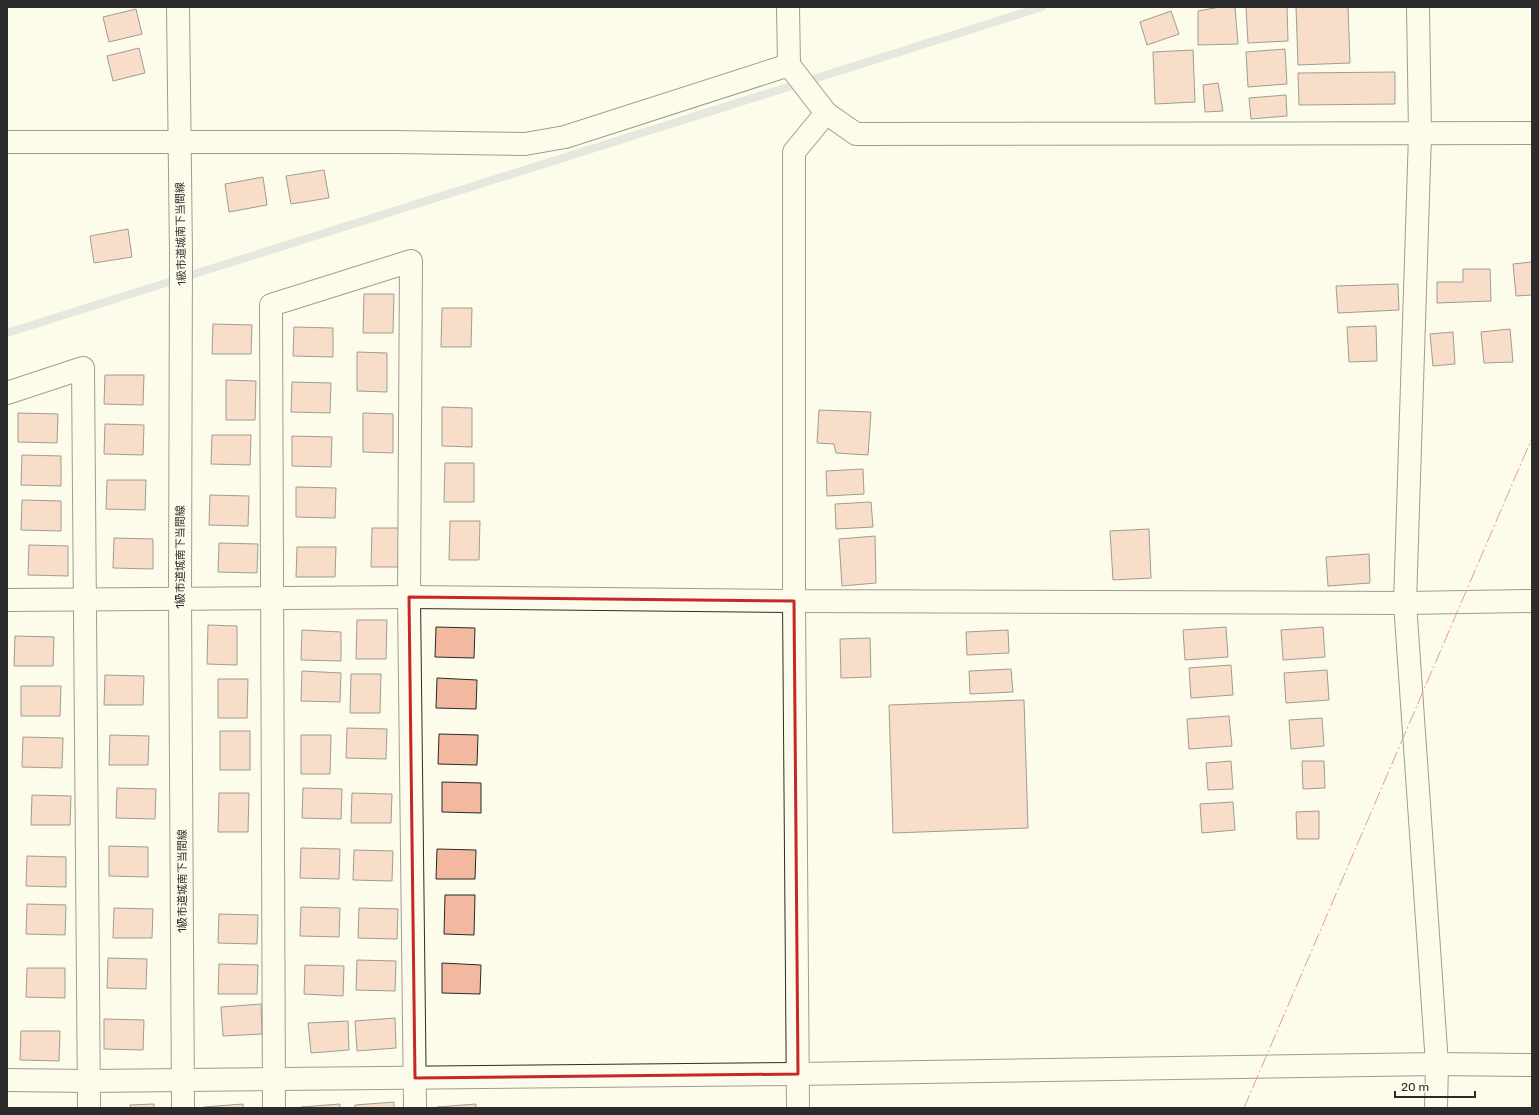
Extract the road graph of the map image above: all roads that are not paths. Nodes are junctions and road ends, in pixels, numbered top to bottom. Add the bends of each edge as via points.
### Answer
1 (178, 7) edge
2 (788, 7) edge
3 (1418, 7) edge
4 (789, 65) junction
5 (826, 113) junction
6 (1532, 133) edge
7 (1420, 134) junction
8 (7, 142) edge
9 (179, 142) junction
10 (7, 393) edge
11 (409, 597) junction
12 (180, 598) junction
13 (272, 598) junction
14 (85, 599) junction
15 (7, 600) edge
16 (794, 601) junction
17 (1532, 601) edge
18 (1405, 603) junction
19 (1437, 1064) junction
20 (1532, 1065) edge
21 (798, 1074) junction
22 (415, 1078) junction
23 (274, 1079) junction
24 (7, 1080) edge
25 (183, 1080) junction
26 (89, 1081) junction
27 (89, 1108) edge
28 (183, 1108) edge
29 (274, 1108) edge
30 (415, 1108) edge
31 (798, 1108) edge
32 (1436, 1108) edge

1 - 9 street, 1級市道城南下当間線
2 - 4 street
3 - 7 street
4 - 5 street
4 - 9 street via 565,137 525,144
5 - 7 street via 856,134
5 - 16 street via 794,152
6 - 7 street
7 - 18 street
8 - 9 street
9 - 12 street, 1級市道城南下当間線 via 182,318
10 - 14 street via 83,368
11 - 13 street
11 - 13 street via 411,261 271,305
11 - 16 street
11 - 22 street
12 - 13 street
12 - 14 street
12 - 25 street, 1級市道城南下当間線
13 - 23 street
14 - 15 street
14 - 26 street
16 - 18 street
16 - 21 street
17 - 18 street
18 - 19 street
19 - 20 street
19 - 21 street
19 - 32 street
21 - 22 street
21 - 31 street
22 - 23 street
22 - 30 street
23 - 25 street
23 - 29 street
24 - 26 street
25 - 26 street
25 - 28 street, 1級市道城南下当間線
26 - 27 street

